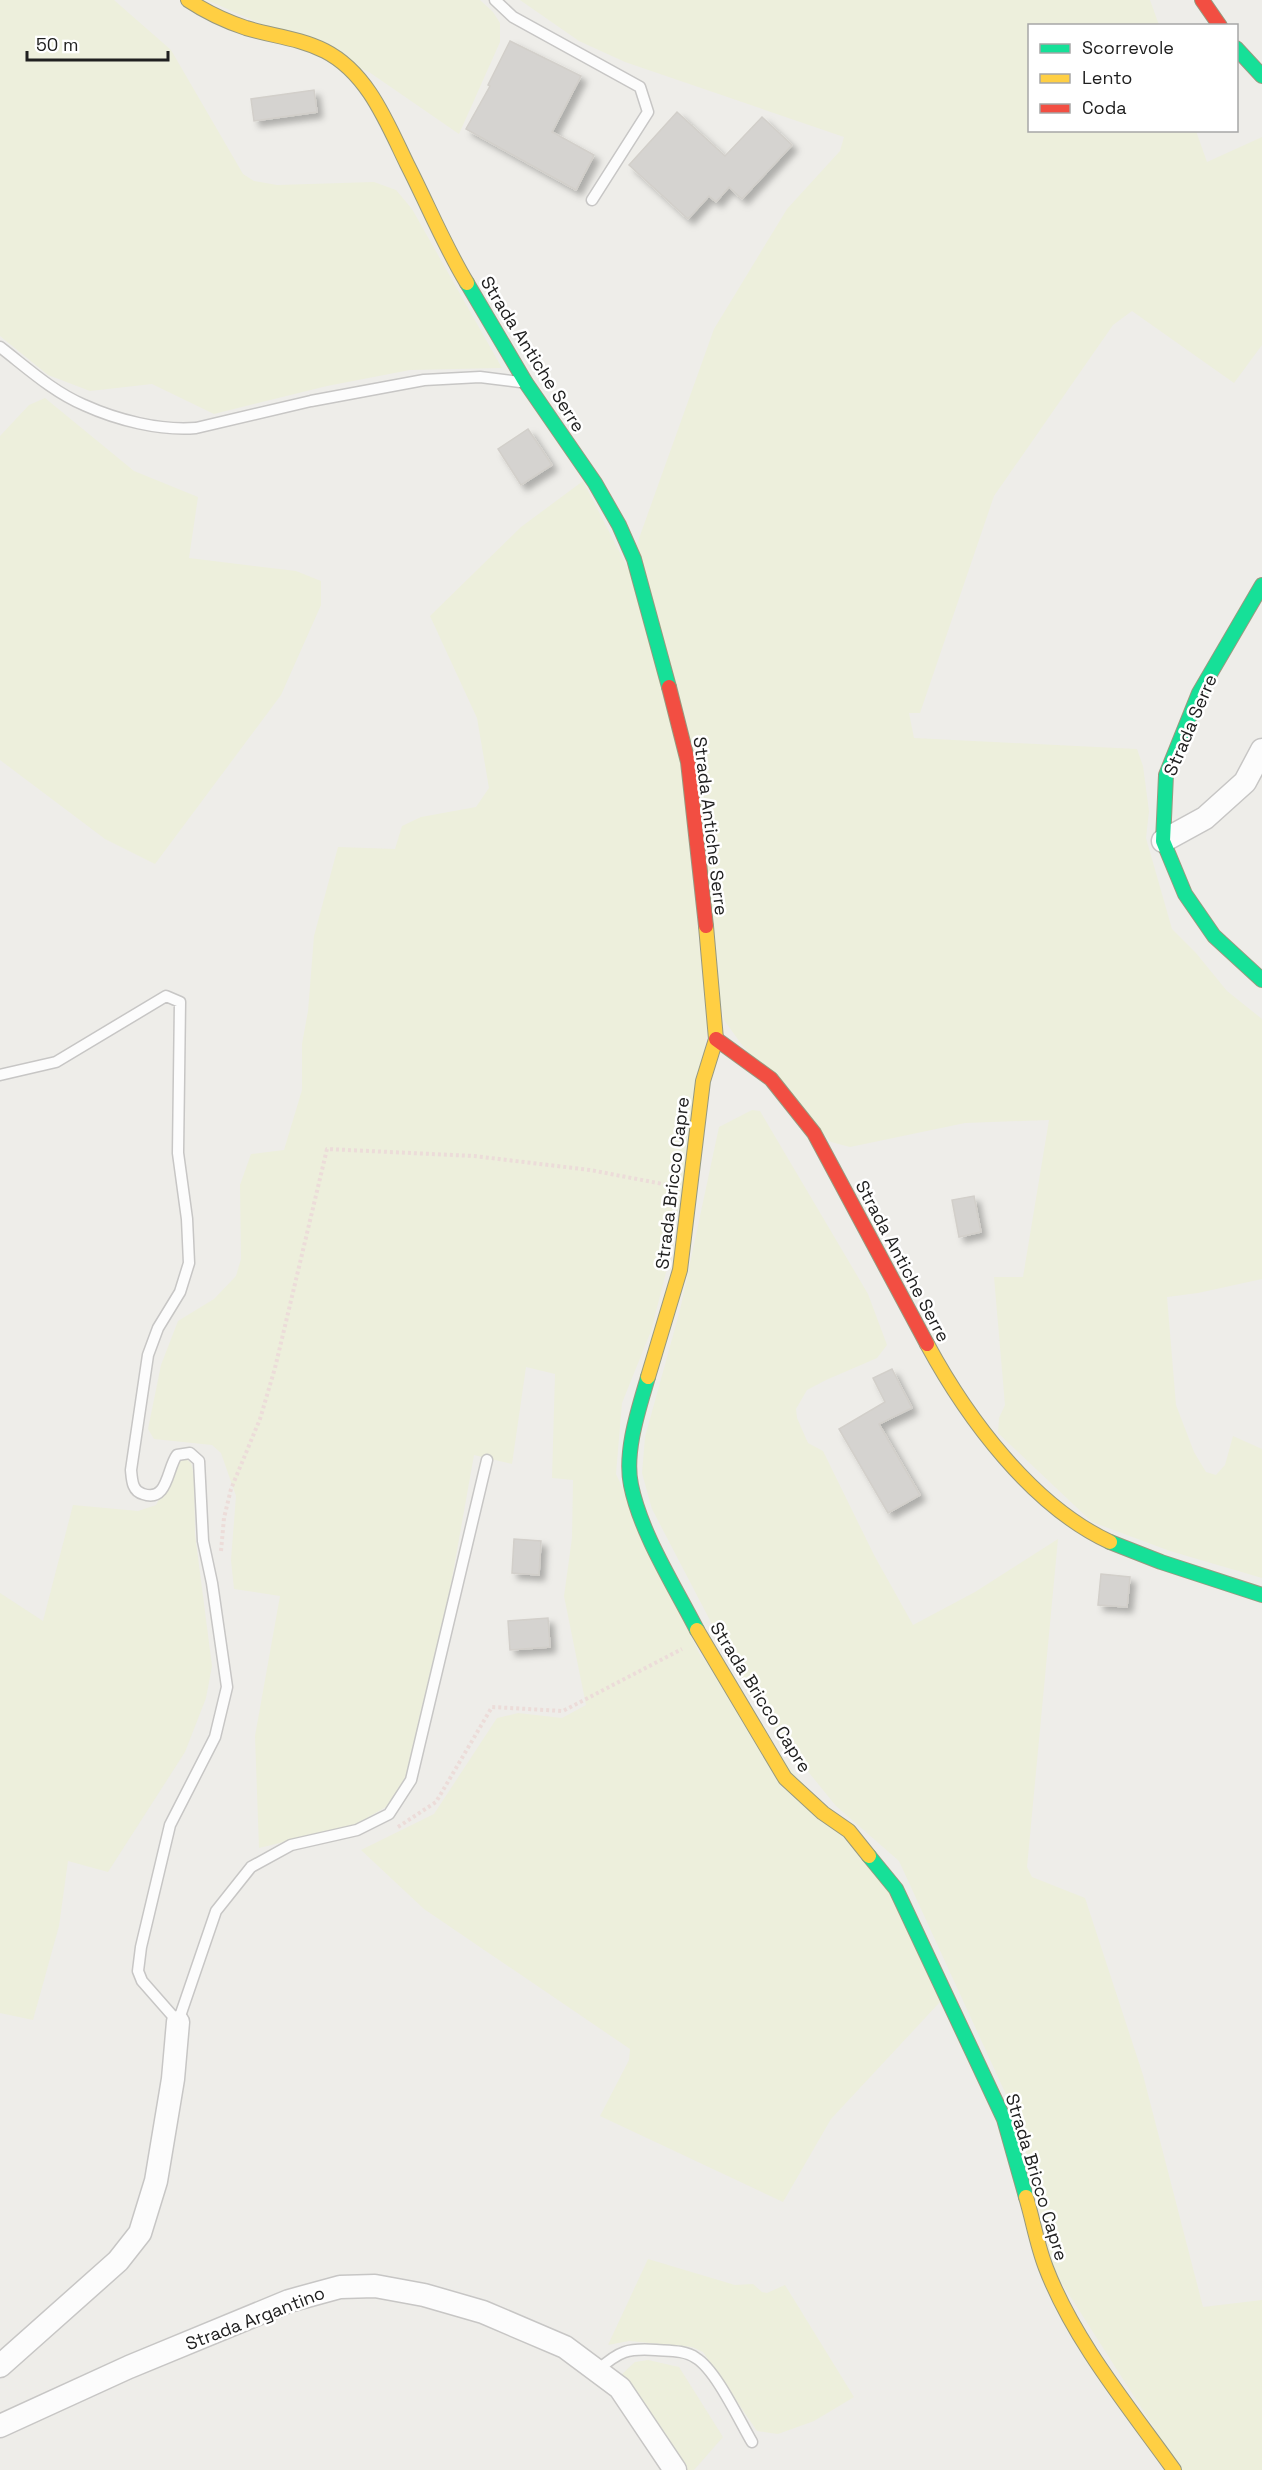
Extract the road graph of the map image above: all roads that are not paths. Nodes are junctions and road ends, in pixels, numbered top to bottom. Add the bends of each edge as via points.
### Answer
1 (188, 0) edge
2 (495, 0) edge
3 (1202, 0) edge
4 (1219, 24) edge
5 (1238, 50) edge
6 (1262, 76) edge
7 (592, 200) dead end
8 (0, 347) edge
9 (526, 383) junction
10 (1262, 585) edge
11 (1262, 750) edge
12 (1163, 841) junction
13 (1262, 980) edge
14 (716, 1039) junction
15 (0, 1076) edge
16 (487, 1460) dead end
17 (1262, 1594) edge
18 (178, 2022) junction
19 (0, 2367) edge
20 (598, 2370) junction
21 (0, 2426) edge
22 (752, 2442) dead end
23 (675, 2470) edge
24 (1174, 2470) edge

1 - 9 street, Strada Antiche Serre via 246,28 303,41 351,69 386,120 459,270
2 - 7 lane via 513,17 640,87 648,112
3 - 4 street
5 - 6 street
8 - 9 lane via 83,405 133,421 179,429 424,380 480,377
9 - 14 street, Strada Antiche Serre via 619,525 650,611 688,762
10 - 12 street, Strada Serre via 1199,693 1166,775
11 - 12 street via 1245,782 1204,818
12 - 13 street, Strada Serre via 1185,894 1214,936
14 - 17 street, Strada Antiche Serre via 771,1079 814,1133 946,1379 1018,1471 1064,1513 1101,1538
14 - 24 street, Strada Bricco Capre via 703,1081 680,1270 631,1445 630,1483 642,1522 702,1639 785,1778 849,1831 896,1889 1004,2119 1046,2268 1099,2366
15 - 18 lane via 56,1062 166,996 180,1002 178,1153 189,1263 180,1292 158,1328 148,1355 132,1482 139,1492 156,1494 165,1486 177,1455 190,1453 197,1457 203,1541 226,1687 215,1737 170,1825 141,1947 138,1971 142,1981
16 - 18 lane via 411,1780 389,1814 357,1830 291,1845 251,1867 216,1911
18 - 19 street via 156,2181 140,2233 118,2262
20 - 21 street, Strada Argantino via 565,2347 483,2312 375,2286 340,2287 289,2301 225,2327
20 - 22 lane via 616,2354 639,2349 695,2356 709,2368
20 - 23 street, Strada Argantino via 620,2388

